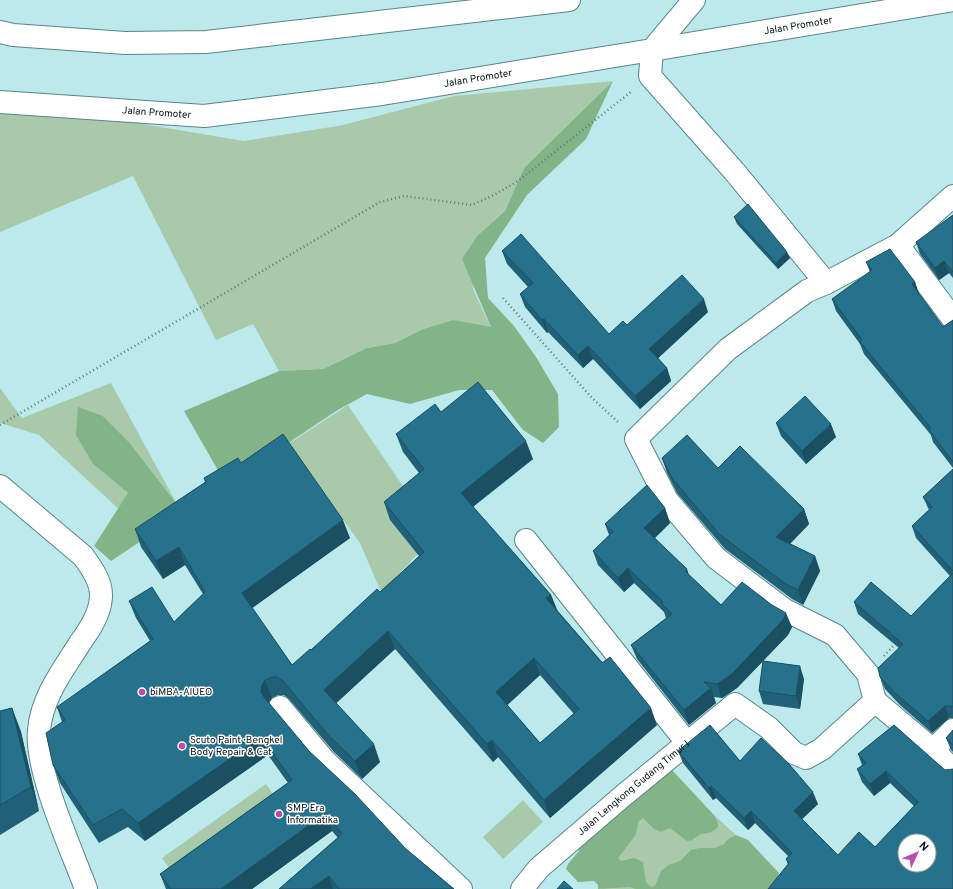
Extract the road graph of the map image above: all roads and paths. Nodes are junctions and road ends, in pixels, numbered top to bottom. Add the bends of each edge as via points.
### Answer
1 (569, 0) edge
2 (694, 0) edge
3 (953, 0) edge
4 (0, 32) edge
5 (652, 50) junction
6 (650, 76) junction
7 (0, 102) edge
8 (953, 196) edge
9 (898, 245) junction
10 (826, 283) junction
11 (503, 298) dead end
12 (953, 319) edge
13 (0, 425) edge
14 (636, 439) junction
15 (0, 486) edge
16 (526, 540) dead end
17 (900, 639) edge
18 (868, 674) junction
19 (875, 701) junction
20 (280, 707) dead end
21 (953, 730) edge
22 (688, 744) junction
23 (933, 750) junction
24 (953, 770) edge
25 (86, 889) edge
26 (461, 889) edge
27 (522, 889) edge

1 - 4 street via 206,42 125,42
2 - 5 street
3 - 5 street, Jalan Promoter
5 - 6 street
5 - 7 street, Jalan Promoter via 382,94 204,116
6 - 10 street
6 - 13 path via 518,181 494,195 472,206 404,196 380,202
8 - 9 street
9 - 10 street
9 - 12 street
10 - 14 street via 807,291 728,349
11 - 14 path via 592,398
14 - 18 street via 667,500 716,558 785,610 835,635
15 - 25 street via 83,556 98,581 101,595 99,610 89,630 57,678 44,703 39,730 39,755
16 - 22 street
17 - 18 path
18 - 19 street
19 - 22 street, Jalan Lengkong Gudang Timur I via 822,749 806,758 794,753 769,728 735,704
19 - 23 street
20 - 26 street via 325,762
21 - 23 street
22 - 27 street, Jalan Lengkong Gudang Timur I via 539,868
23 - 24 street

